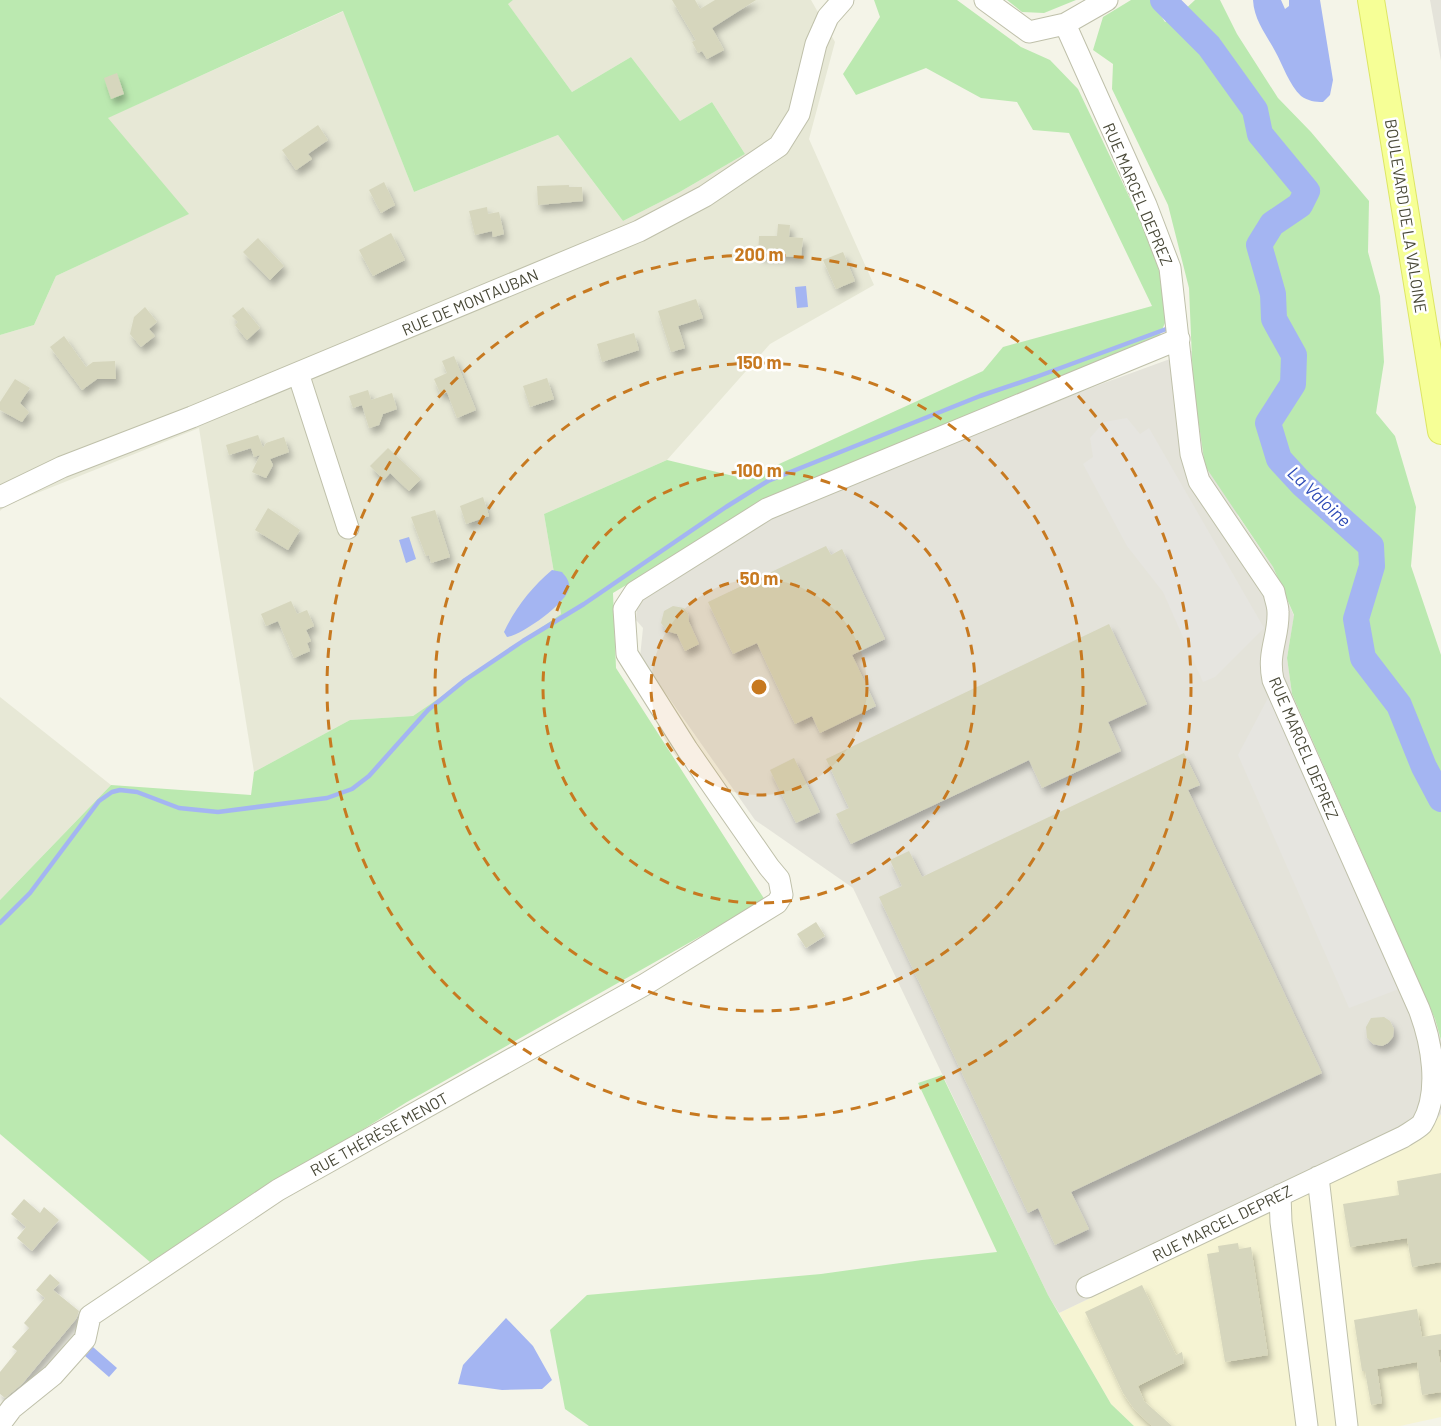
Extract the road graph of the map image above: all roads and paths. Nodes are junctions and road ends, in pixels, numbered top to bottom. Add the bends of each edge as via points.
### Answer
1 (843, 0) edge
2 (985, 0) edge
3 (1107, 0) edge
4 (1371, 0) edge
5 (1388, 0) edge
6 (1065, 24) junction
7 (1441, 330) edge
8 (1179, 339) junction
9 (298, 373) junction
10 (1441, 431) edge
11 (0, 497) edge
12 (348, 528) dead end
13 (1318, 1177) junction
14 (1280, 1195) junction
15 (1087, 1287) dead end
16 (0, 1424) edge
17 (1307, 1426) edge
18 (1347, 1426) edge

1 - 9 street, RUE DE MONTAUBAN via 828,17 816,44 799,114 779,146 759,162 639,231
2 - 6 street via 1029,32
3 - 6 street
4 - 10 main road, BOULEVARD DE LA VALOINE
5 - 7 main road, BOULEVARD DE LA VALOINE
6 - 8 street, RUE MARCEL DEPREZ via 1170,268
8 - 13 street, RUE MARCEL DEPREZ via 1191,454 1199,481 1274,592 1278,610 1271,652 1273,680 1419,1009 1433,1045 1439,1076 1434,1106 1422,1124
8 - 16 street, RUE THÉRÈSE MENOT via 767,509 635,592 624,609 627,654 687,749 779,879 782,895 777,903 644,985 278,1190 90,1316 86,1339 53,1376 12,1408
9 - 11 street, RUE DE MONTAUBAN via 62,467
9 - 12 street
13 - 14 street, RUE MARCEL DEPREZ
13 - 18 street
14 - 15 street, RUE MARCEL DEPREZ
14 - 17 street

